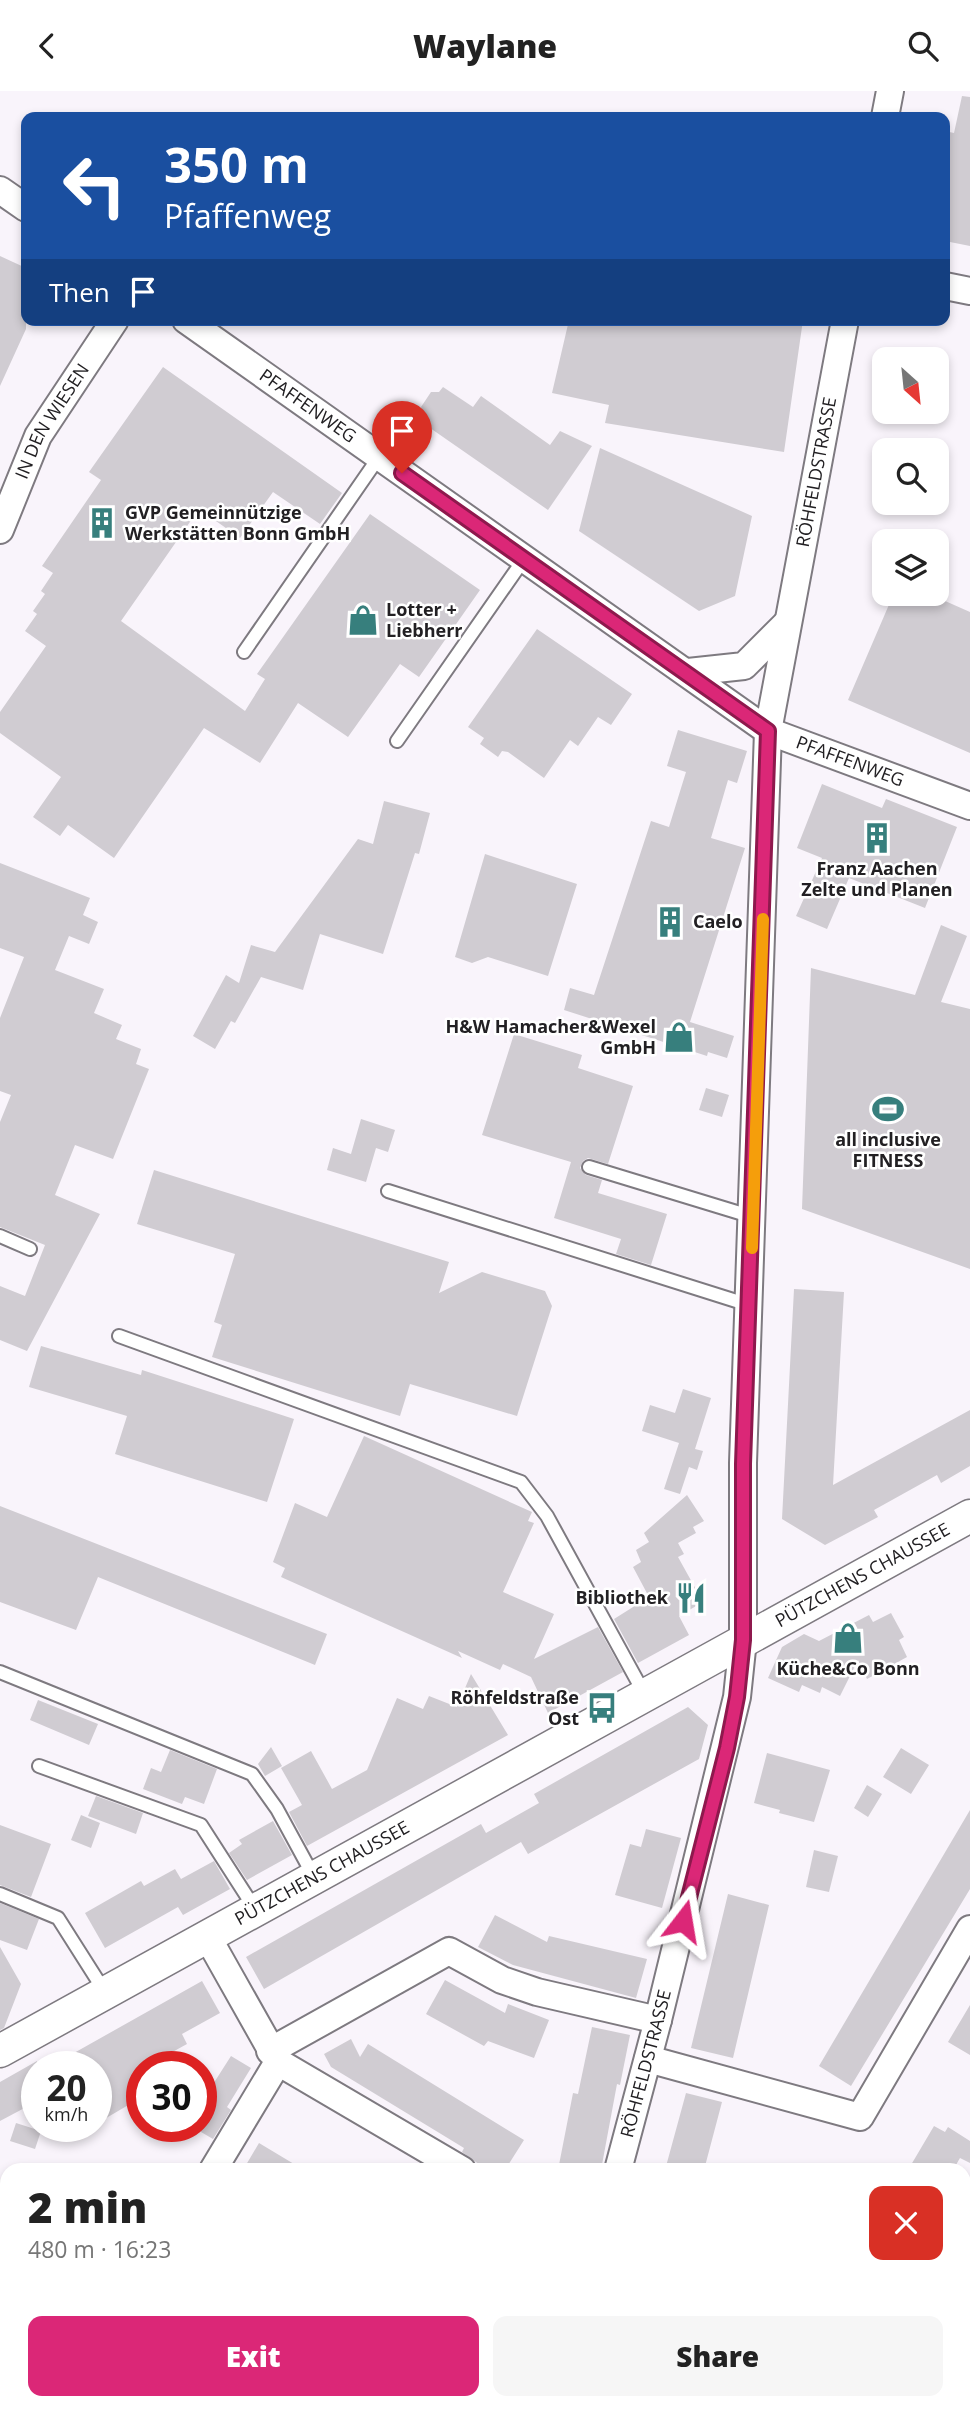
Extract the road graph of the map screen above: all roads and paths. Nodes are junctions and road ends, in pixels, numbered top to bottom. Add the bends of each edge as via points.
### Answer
1 (890, 91) edge
2 (886, 112) edge
3 (0, 190) edge
4 (21, 205) edge
5 (950, 287) edge
6 (970, 291) edge
7 (111, 326) edge
8 (194, 326) edge
9 (844, 326) edge
10 (379, 457) junction
11 (0, 530) edge
12 (524, 559) junction
13 (786, 624) junction
14 (244, 652) dead end
15 (688, 672) junction
16 (768, 731) junction
17 (397, 741) dead end
18 (970, 806) edge
19 (589, 1167) dead end
20 (388, 1191) dead end
21 (753, 1217) junction
22 (0, 1236) edge
23 (30, 1249) dead end
24 (750, 1305) junction
25 (119, 1336) dead end
26 (970, 1516) edge
27 (743, 1640) junction
28 (0, 1672) edge
29 (645, 1696) junction
30 (39, 1766) dead end
31 (314, 1878) junction
32 (0, 1894) edge
33 (255, 1910) junction
34 (970, 1929) edge
35 (207, 1936) junction
36 (105, 1993) junction
37 (658, 2020) junction
38 (0, 2051) edge
39 (274, 2057) junction
40 (648, 2059) junction
41 (217, 2163) edge
42 (449, 2163) edge
43 (620, 2163) edge

1 - 2 street
3 - 4 street
5 - 6 street
7 - 11 street, IN DEN WIESEN via 38,436
8 - 10 street, PFAFFENWEG
9 - 13 street, RÖHFELDSTRASSE
10 - 12 street, PFAFFENWEG
10 - 14 lane
12 - 15 street, PFAFFENWEG
12 - 17 lane
13 - 15 street via 744,666
13 - 16 street, RÖHFELDSTRASSE
15 - 16 street, PFAFFENWEG
16 - 18 street, PFAFFENWEG
16 - 21 street, RÖHFELDSTRASSE
19 - 21 lane
20 - 24 lane
21 - 24 street, RÖHFELDSTRASSE
22 - 23 lane
24 - 27 street, RÖHFELDSTRASSE via 743,1464
25 - 29 lane via 521,1482 547,1516
26 - 27 street, PÜTZCHENS CHAUSSEE
27 - 29 street, PÜTZCHENS CHAUSSEE
27 - 37 street, RÖHFELDSTRASSE via 727,1748
28 - 31 lane via 252,1774
29 - 31 street, PÜTZCHENS CHAUSSEE
30 - 33 lane via 201,1825
31 - 33 street, PÜTZCHENS CHAUSSEE
32 - 36 lane via 58,1918
33 - 35 street, PÜTZCHENS CHAUSSEE
34 - 40 street via 860,2117
35 - 36 street, PÜTZCHENS CHAUSSEE
35 - 39 street
36 - 38 street, PÜTZCHENS CHAUSSEE
37 - 39 street via 537,1992 502,1980 449,1951
37 - 40 street, RÖHFELDSTRASSE
39 - 41 street
39 - 42 street
40 - 43 street, RÖHFELDSTRASSE

